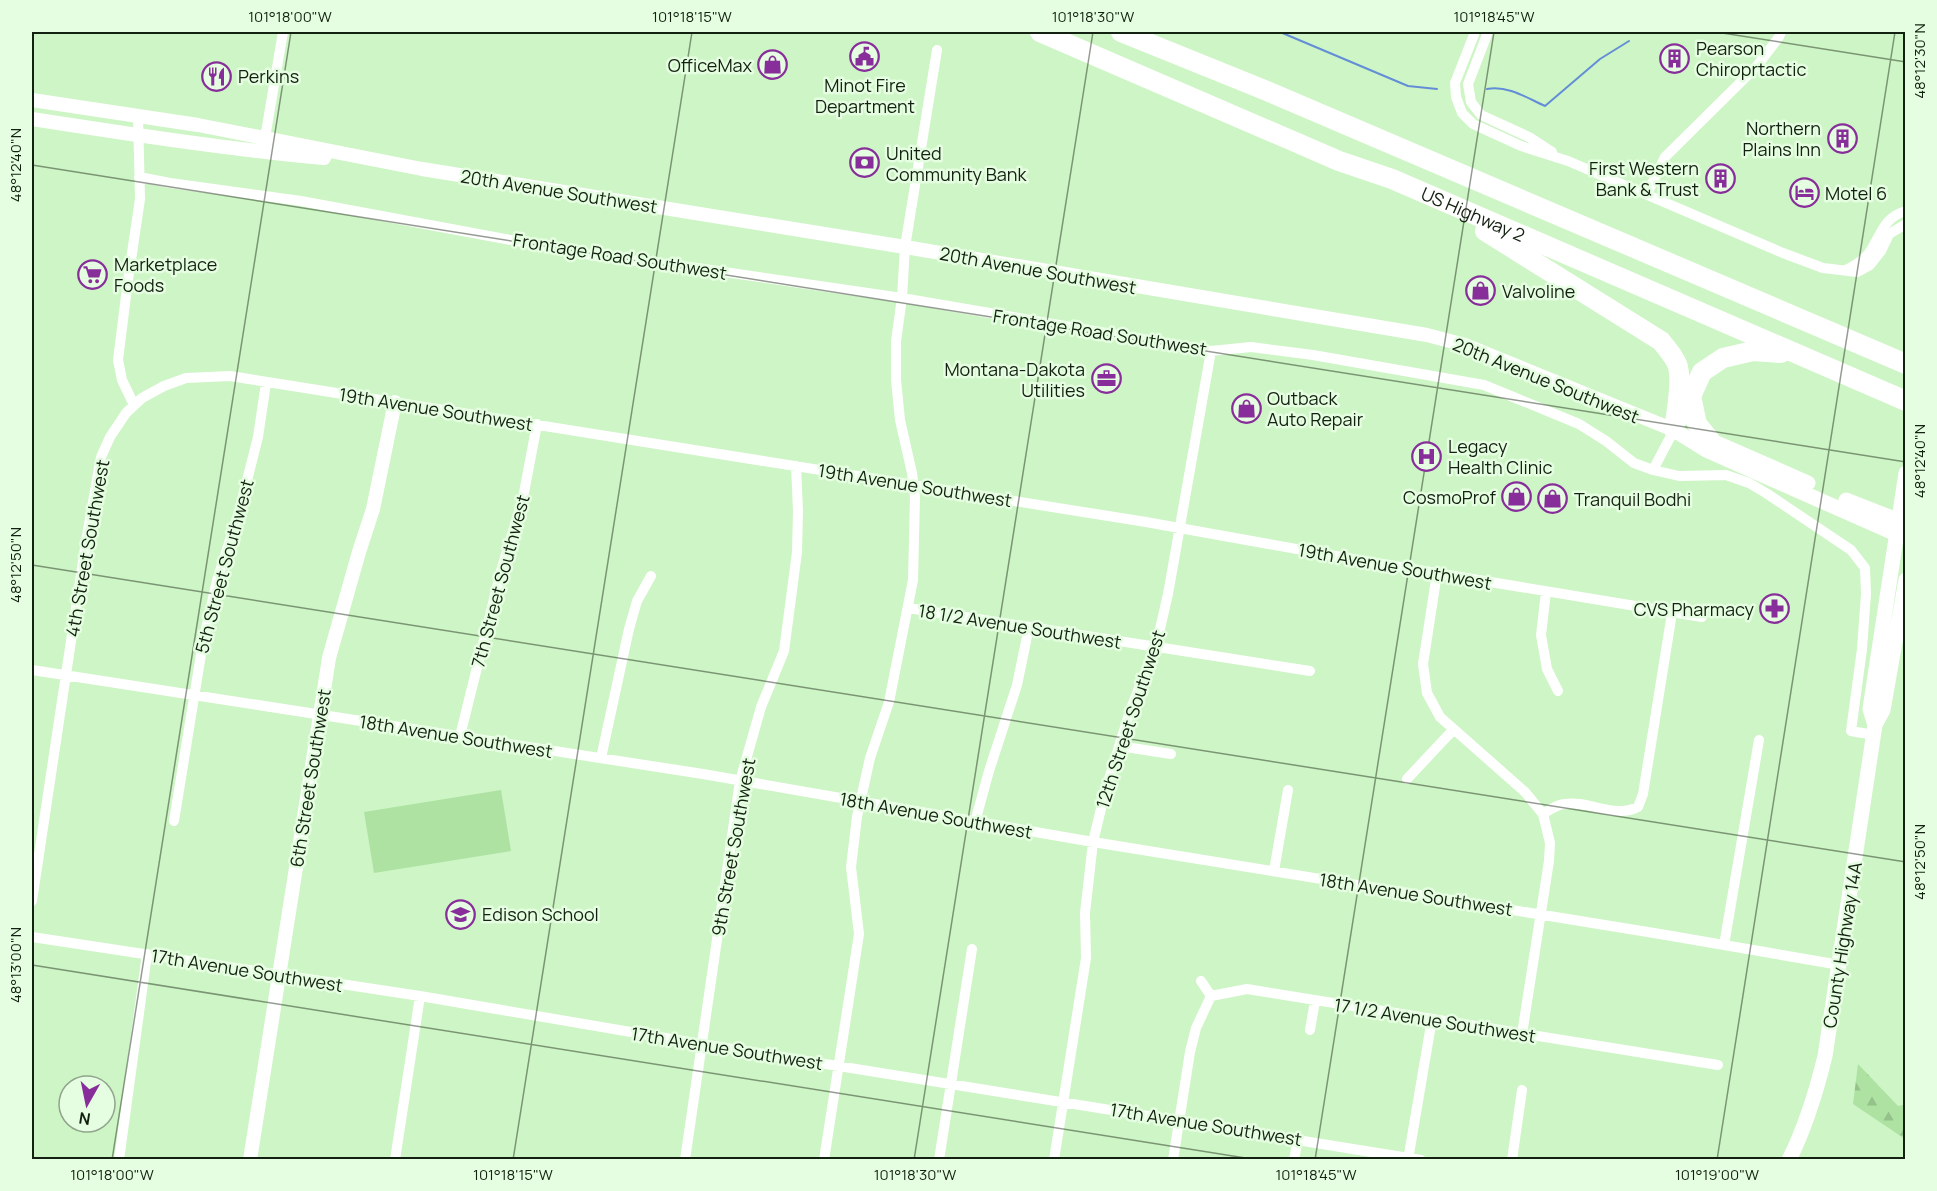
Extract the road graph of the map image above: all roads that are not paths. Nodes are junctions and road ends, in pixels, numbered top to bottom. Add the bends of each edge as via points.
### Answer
1 (283, 32) edge
2 (1040, 32) edge
3 (1121, 32) edge
4 (1475, 32) edge
5 (1488, 32) edge
6 (1781, 32) edge
7 (937, 50) dead end
8 (32, 100) edge
9 (138, 116) junction
10 (32, 119) edge
11 (139, 135) junction
12 (264, 145) junction
13 (1568, 161) junction
14 (139, 177) junction
15 (1392, 179) junction
16 (1647, 194) junction
17 (1905, 211) edge
18 (1905, 224) edge
19 (905, 247) junction
20 (1843, 272) junction
21 (902, 298) junction
22 (1211, 351) junction
23 (1793, 353) junction
24 (1905, 364) edge
25 (266, 383) junction
26 (1691, 396) junction
27 (1905, 401) edge
28 (394, 402) junction
29 (134, 405) junction
30 (537, 424) junction
31 (1674, 430) junction
32 (1710, 440) junction
33 (1905, 465) edge
34 (796, 466) junction
35 (1653, 470) junction
36 (1905, 473) edge
37 (913, 485) junction
38 (1865, 508) junction
39 (1180, 528) junction
40 (1901, 531) edge
41 (1437, 573) junction
42 (651, 576) dead end
43 (1905, 580) edge
44 (1546, 592) junction
45 (908, 608) junction
46 (1672, 613) junction
47 (1702, 617) dead end
48 (1029, 627) junction
49 (1155, 647) junction
50 (32, 670) edge
51 (1310, 671) dead end
52 (66, 675) junction
53 (1558, 691) dead end
54 (193, 695) junction
55 (321, 715) junction
56 (1453, 730) junction
57 (1875, 730) junction
58 (460, 736) junction
59 (1759, 740) dead end
60 (1119, 746) junction
61 (1171, 754) dead end
62 (600, 758) junction
63 (1407, 779) dead end
64 (740, 781) junction
65 (1288, 790) dead end
66 (860, 801) junction
67 (1543, 814) junction
68 (174, 821) dead end
69 (975, 822) junction
70 (1093, 842) junction
71 (1274, 871) junction
72 (32, 901) edge
73 (1541, 914) junction
74 (32, 937) edge
75 (1724, 945) junction
76 (972, 949) dead end
77 (147, 954) junction
78 (1840, 965) junction
79 (278, 974) junction
80 (1201, 981) dead end
81 (420, 996) junction
82 (1211, 996) junction
83 (1315, 1001) junction
84 (1432, 1019) junction
85 (1310, 1030) dead end
86 (1522, 1034) junction
87 (702, 1044) junction
88 (1718, 1065) dead end
89 (838, 1066) junction
90 (951, 1084) junction
91 (1522, 1090) dead end
92 (1064, 1101) junction
93 (1180, 1121) junction
94 (1298, 1139) junction
95 (1408, 1158) edge
96 (118, 1160) edge
97 (250, 1160) edge
98 (394, 1160) edge
99 (685, 1160) edge
100 (824, 1160) edge
101 (939, 1160) edge
102 (1054, 1160) edge
103 (1173, 1160) edge
104 (1294, 1160) edge
105 (1422, 1160) edge
106 (1512, 1160) edge
107 (1789, 1160) edge

1 - 12 street
2 - 15 highway, US Highway 2
3 - 24 highway, US Highway 2
4 - 13 street via 1455,83 1462,113 1473,124 1521,146
5 - 13 street via 1468,84 1471,102 1481,115
6 - 16 street via 1758,65 1665,157
7 - 19 street
8 - 9 street, 20th Avenue Southwest
9 - 11 street
9 - 12 street, 20th Avenue Southwest via 198,125
10 - 11 street, 20th Avenue Southwest
11 - 12 street, 20th Avenue Southwest
11 - 14 street
12 - 19 street, 20th Avenue Southwest
13 - 16 street
14 - 21 street, Frontage Road Southwest via 301,201 597,256
14 - 29 street via 140,199 118,360
15 - 23 highway, US Highway 2
15 - 31 highway via 1483,229 1661,341 1679,367
16 - 20 street via 1783,253
17 - 20 street via 1891,217 1869,254
18 - 20 street via 1889,234 1870,265 1857,272
19 - 21 street
19 - 31 street, 20th Avenue Southwest via 1427,335 1465,345
21 - 22 street, Frontage Road Southwest
21 - 37 street via 896,380
22 - 35 street, Frontage Road Southwest via 1262,348 1484,385 1579,424 1634,463
22 - 39 street, 12th Street Southwest
23 - 26 highway via 1753,351 1723,358 1702,372
23 - 27 highway, US Highway 2
25 - 28 street, 19th Avenue Southwest
25 - 29 street, 19th Avenue Southwest via 230,376 186,378 164,386
25 - 54 street, 5th Street Southwest via 258,437 217,580
26 - 31 highway
26 - 32 highway via 1697,424
28 - 30 street, 19th Avenue Southwest
28 - 55 street, 6th Street Southwest via 373,508 329,658
29 - 52 street, 4th Street Southwest via 110,437 101,457
30 - 34 street, 19th Avenue Southwest
30 - 58 street, 7th Street Southwest via 523,498 495,592
31 - 32 main road, 20th Avenue Southwest
31 - 35 street
31 - 40 main road, 20th Avenue Southwest via 1706,450
32 - 38 main road, 20th Avenue Southwest
33 - 38 main road via 1888,507
34 - 37 street, 19th Avenue Southwest
34 - 64 street, 9th Street Southwest via 797,552 784,651 761,707
35 - 57 street, Frontage Road Southwest via 1679,476 1726,475 1749,483 1851,550 1865,568 1866,594 1851,731
36 - 40 main road, County Highway 14A
37 - 39 street, 19th Avenue Southwest
37 - 45 street via 915,549
38 - 40 main road, 20th Avenue Southwest via 1892,518
39 - 41 street, 19th Avenue Southwest
39 - 49 street, 12th Street Southwest
40 - 57 main road, County Highway 14A via 1870,709
41 - 44 street, 19th Avenue Southwest
41 - 56 street via 1423,664 1427,693 1440,717
42 - 62 street via 637,601 629,629
43 - 57 main road, County Highway 14A via 1883,710
44 - 46 street, 19th Avenue Southwest
44 - 53 street via 1541,635 1547,669
45 - 48 street, 18 1/2 Avenue Southwest
45 - 66 street via 889,702
46 - 47 street, 19th Avenue Southwest
46 - 67 street via 1638,807 1619,812 1564,804
48 - 49 street, 18 1/2 Avenue Southwest
48 - 69 street via 1017,685
49 - 51 street, 18 1/2 Avenue Southwest
49 - 60 street, 12th Street Southwest
50 - 52 street, 18th Avenue Southwest
52 - 54 street, 18th Avenue Southwest
52 - 72 street, 4th Street Southwest
54 - 55 street, 18th Avenue Southwest
54 - 68 street, 5th Street Southwest
55 - 58 street, 18th Avenue Southwest
55 - 79 street, 6th Street Southwest
56 - 63 street
56 - 67 street via 1525,792
57 - 78 main road, County Highway 14A
58 - 62 street, 18th Avenue Southwest
59 - 75 street
60 - 61 street
60 - 70 street, 12th Street Southwest
62 - 64 street, 18th Avenue Southwest
64 - 66 street, 18th Avenue Southwest
64 - 87 street, 9th Street Southwest
65 - 71 street
66 - 69 street, 18th Avenue Southwest
66 - 89 street via 851,867 860,934
67 - 73 street via 1550,843
69 - 70 street, 18th Avenue Southwest
70 - 71 street, 18th Avenue Southwest
70 - 92 street, 12th Street Southwest via 1085,914 1086,958
71 - 73 street, 18th Avenue Southwest
73 - 75 street, 18th Avenue Southwest
73 - 86 street
74 - 77 street, 17th Avenue Southwest
75 - 78 street, 18th Avenue Southwest
76 - 90 street
77 - 79 street, 17th Avenue Southwest
77 - 96 street
78 - 107 main road, County Highway 14A via 1816,1096
79 - 81 street, 17th Avenue Southwest
79 - 97 street, 6th Street Southwest
80 - 82 street
81 - 87 street, 17th Avenue Southwest
81 - 98 street
82 - 83 street, 17 1/2 Avenue Southwest via 1247,989
82 - 93 street via 1190,1052
83 - 84 street, 17 1/2 Avenue Southwest
83 - 85 street
84 - 86 street, 17 1/2 Avenue Southwest
84 - 95 street
86 - 88 street, 17 1/2 Avenue Southwest
87 - 89 street, 17th Avenue Southwest
87 - 99 street, 9th Street Southwest
89 - 90 street, 17th Avenue Southwest
89 - 100 street
90 - 92 street, 17th Avenue Southwest
90 - 101 street
91 - 106 street
92 - 93 street, 17th Avenue Southwest
92 - 102 street, 12th Street Southwest
93 - 94 street, 17th Avenue Southwest
93 - 103 street
94 - 95 street, 17th Avenue Southwest
94 - 104 street
95 - 105 street, 17th Avenue Southwest

